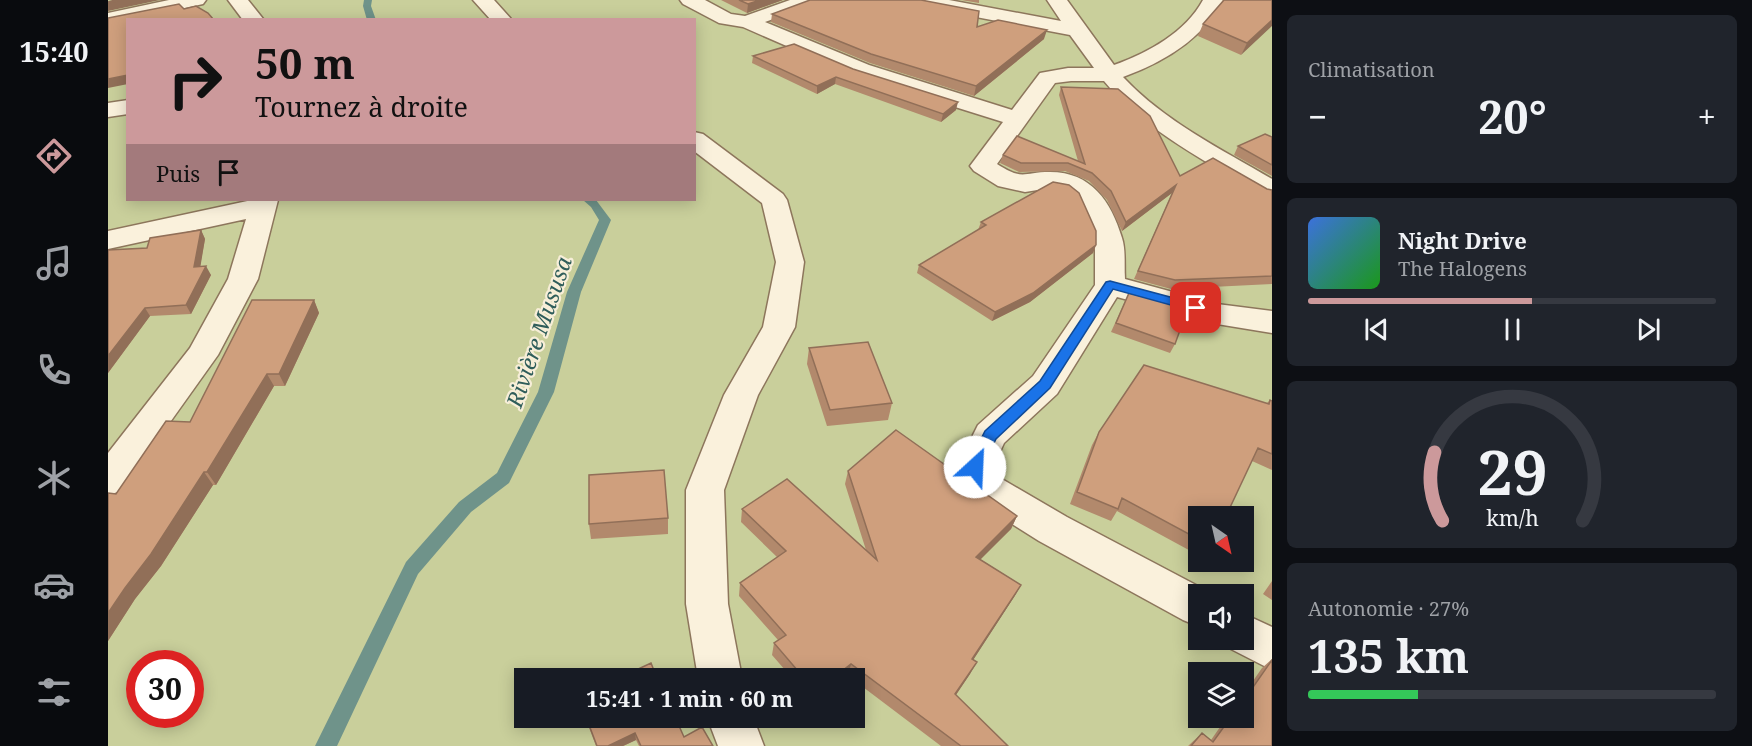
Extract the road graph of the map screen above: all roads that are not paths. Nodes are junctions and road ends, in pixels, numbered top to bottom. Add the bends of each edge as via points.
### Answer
1 (196, 0) edge
2 (238, 0) edge
3 (483, 0) edge
4 (690, 0) edge
5 (808, 0) edge
6 (918, 0) edge
7 (1058, 0) edge
8 (1213, 0) edge
9 (252, 18) edge
10 (500, 18) edge
11 (108, 19) edge
12 (747, 22) junction
13 (1077, 30) junction
14 (1111, 74) junction
15 (126, 107) edge
16 (108, 110) edge
17 (1017, 119) junction
18 (696, 141) edge
19 (1272, 190) edge
20 (265, 203) edge
21 (108, 240) edge
22 (1110, 285) junction
23 (1272, 322) edge
24 (108, 480) edge
25 (1188, 602) edge
26 (1254, 640) edge
27 (1272, 650) edge
28 (718, 668) edge
29 (734, 728) edge
30 (741, 746) edge

1 - 11 street
2 - 9 street
3 - 10 street
4 - 12 street via 726,19
5 - 12 street
6 - 13 street
7 - 13 street
8 - 14 street via 1186,34 1165,50
12 - 17 street via 861,70
13 - 14 street
14 - 17 street via 1048,78
14 - 19 street via 1132,98
15 - 16 street
17 - 22 street via 983,166 1006,181 1025,184 1050,180 1075,185 1090,196 1109,239
18 - 28 street via 774,201 790,262 779,327 741,395 705,490 707,604
20 - 21 street
20 - 24 street via 243,279 202,355
22 - 23 street via 1217,314
22 - 25 street via 1045,385 990,435 975,467 977,476 979,484
26 - 27 street
29 - 30 street

